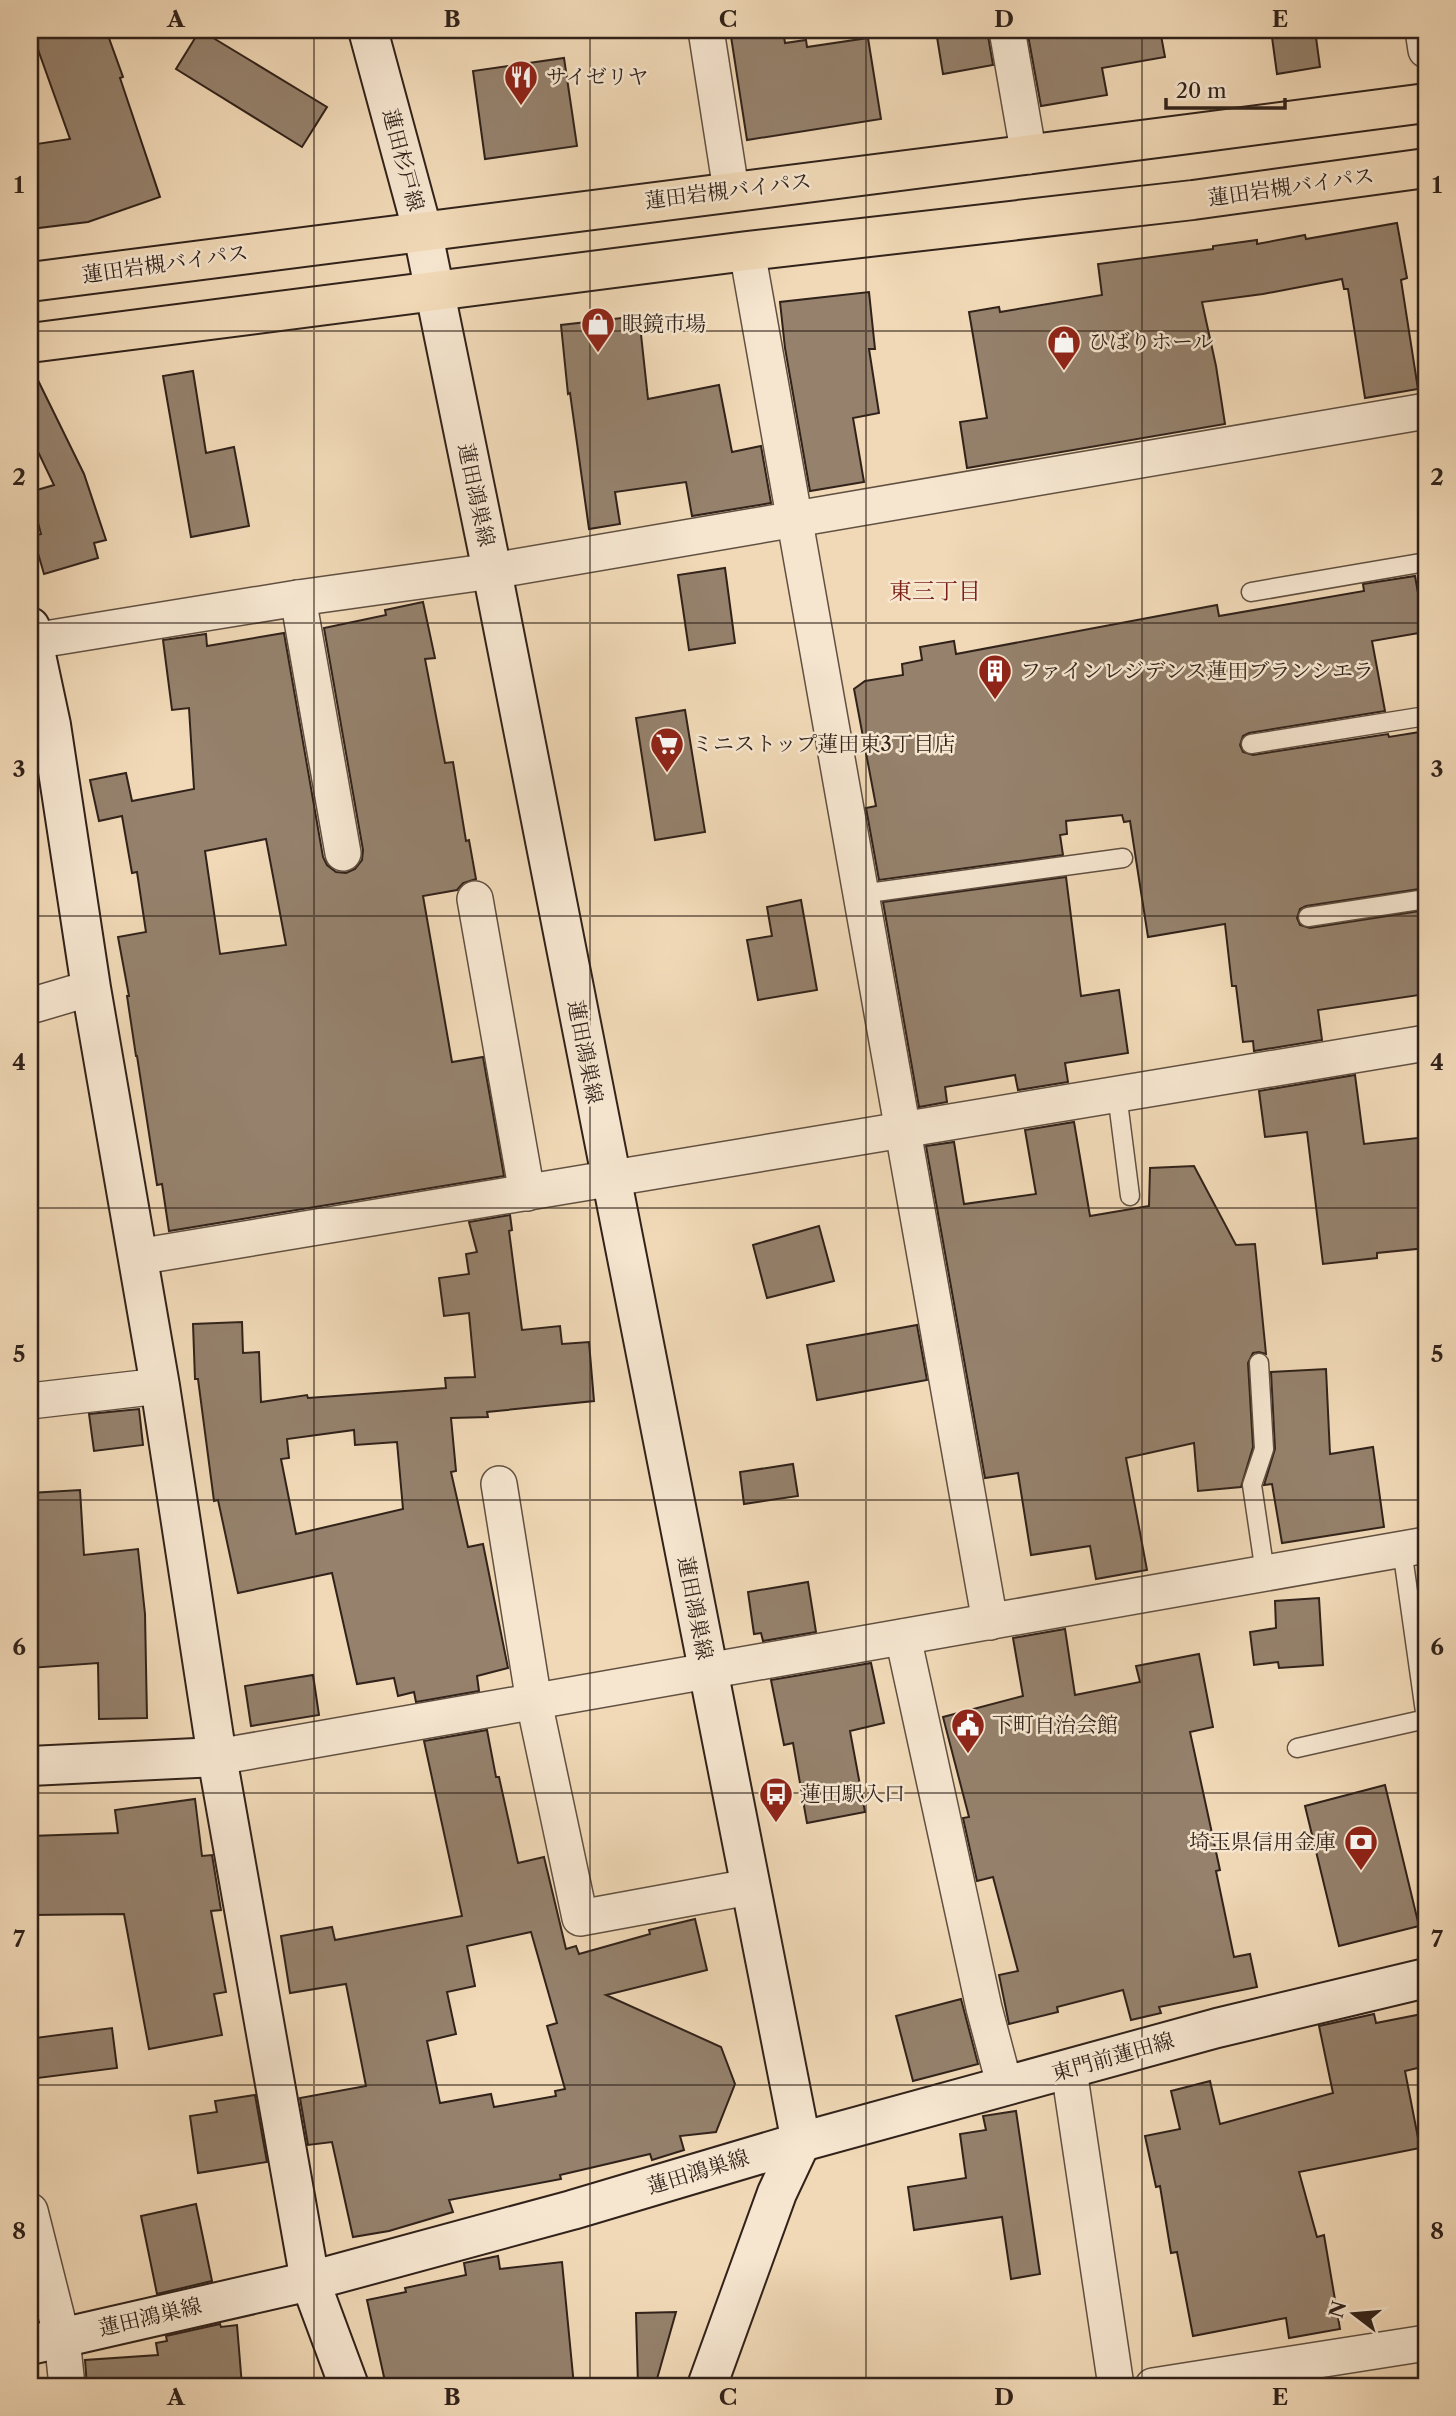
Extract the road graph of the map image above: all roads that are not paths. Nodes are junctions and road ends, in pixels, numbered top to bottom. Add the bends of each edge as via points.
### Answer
1 (368, 30) edge
2 (706, 30) edge
3 (1007, 30) edge
4 (1423, 30) edge
5 (1426, 50) edge
6 (1426, 103) edge
7 (1029, 156) junction
8 (1426, 168) edge
9 (731, 190) junction
10 (422, 229) junction
11 (747, 250) junction
12 (30, 282) edge
13 (434, 292) junction
14 (30, 342) edge
15 (1426, 411) edge
16 (794, 520) junction
17 (1426, 562) edge
18 (492, 571) junction
19 (1251, 592) dead end
20 (298, 598) junction
21 (32, 634) edge
22 (1426, 716) edge
23 (1251, 744) dead end
24 (342, 853) dead end
25 (1123, 858) dead end
26 (861, 894) junction
27 (1426, 898) edge
28 (475, 900) dead end
29 (1308, 917) dead end
30 (91, 988) junction
31 (30, 1006) edge
32 (1426, 1043) edge
33 (1117, 1094) junction
34 (903, 1130) junction
35 (610, 1179) junction
36 (527, 1192) junction
37 (1130, 1196) dead end
38 (137, 1257) junction
39 (1259, 1363) dead end
40 (160, 1386) junction
41 (30, 1401) edge
42 (499, 1484) dead end
43 (1414, 1547) edge
44 (1265, 1573) junction
45 (990, 1622) junction
46 (903, 1637) junction
47 (708, 1671) junction
48 (534, 1702) junction
49 (1297, 1748) dead end
50 (218, 1757) junction
51 (30, 1766) edge
52 (749, 1887) junction
53 (1426, 1978) edge
54 (1069, 2070) junction
55 (1005, 2087) junction
56 (801, 2142) junction
57 (30, 2211) edge
58 (310, 2281) junction
59 (46, 2341) edge
60 (1426, 2343) edge
61 (67, 2386) edge
62 (349, 2386) edge
63 (707, 2386) edge
64 (1116, 2386) edge
65 (1153, 2386) edge

1 - 10 main road, 蓮田杉戸線
2 - 9 street
3 - 7 street
4 - 5 street
6 - 7 highway, 蓮田岩槻バイパス
7 - 9 highway, 蓮田岩槻バイパス
8 - 11 highway, 蓮田岩槻バイパス via 1193,200
9 - 10 highway, 蓮田岩槻バイパス
10 - 12 highway, 蓮田岩槻バイパス
10 - 13 main road, 蓮田杉戸線
11 - 13 highway, 蓮田岩槻バイパス
11 - 16 street
13 - 14 highway, 蓮田岩槻バイパス
13 - 18 main road, 蓮田鴻巣線
15 - 16 street
16 - 18 street
16 - 26 street
17 - 19 lane
18 - 20 street
18 - 35 main road, 蓮田鴻巣線
20 - 21 street
20 - 24 street
21 - 30 main road via 51,725
22 - 23 lane
25 - 26 lane
26 - 34 street
27 - 29 lane
28 - 36 street
30 - 31 street
30 - 38 main road
32 - 33 street
33 - 34 street
33 - 37 lane
34 - 35 street
34 - 45 street
35 - 36 street
35 - 47 main road, 蓮田鴻巣線
36 - 38 street
38 - 40 main road
39 - 44 lane via 1264,1450 1252,1485
40 - 41 street
40 - 50 main road
42 - 48 street
43 - 44 street
43 - 49 lane via 1426,1719
44 - 45 street
45 - 46 street
46 - 47 street
46 - 55 street
47 - 48 street
47 - 52 main road, 蓮田鴻巣線
48 - 50 street
48 - 52 street via 580,1918
50 - 51 main road
50 - 58 main road
52 - 56 main road, 蓮田鴻巣線
53 - 54 main road, 東門前蓮田線 via 1217,2028
54 - 55 main road, 東門前蓮田線
54 - 64 street
55 - 56 main road, 東門前蓮田線
56 - 58 main road, 蓮田鴻巣線
56 - 63 main road via 777,2193
57 - 59 street
58 - 59 main road, 蓮田鴻巣線
58 - 62 main road
59 - 61 street
60 - 65 street

